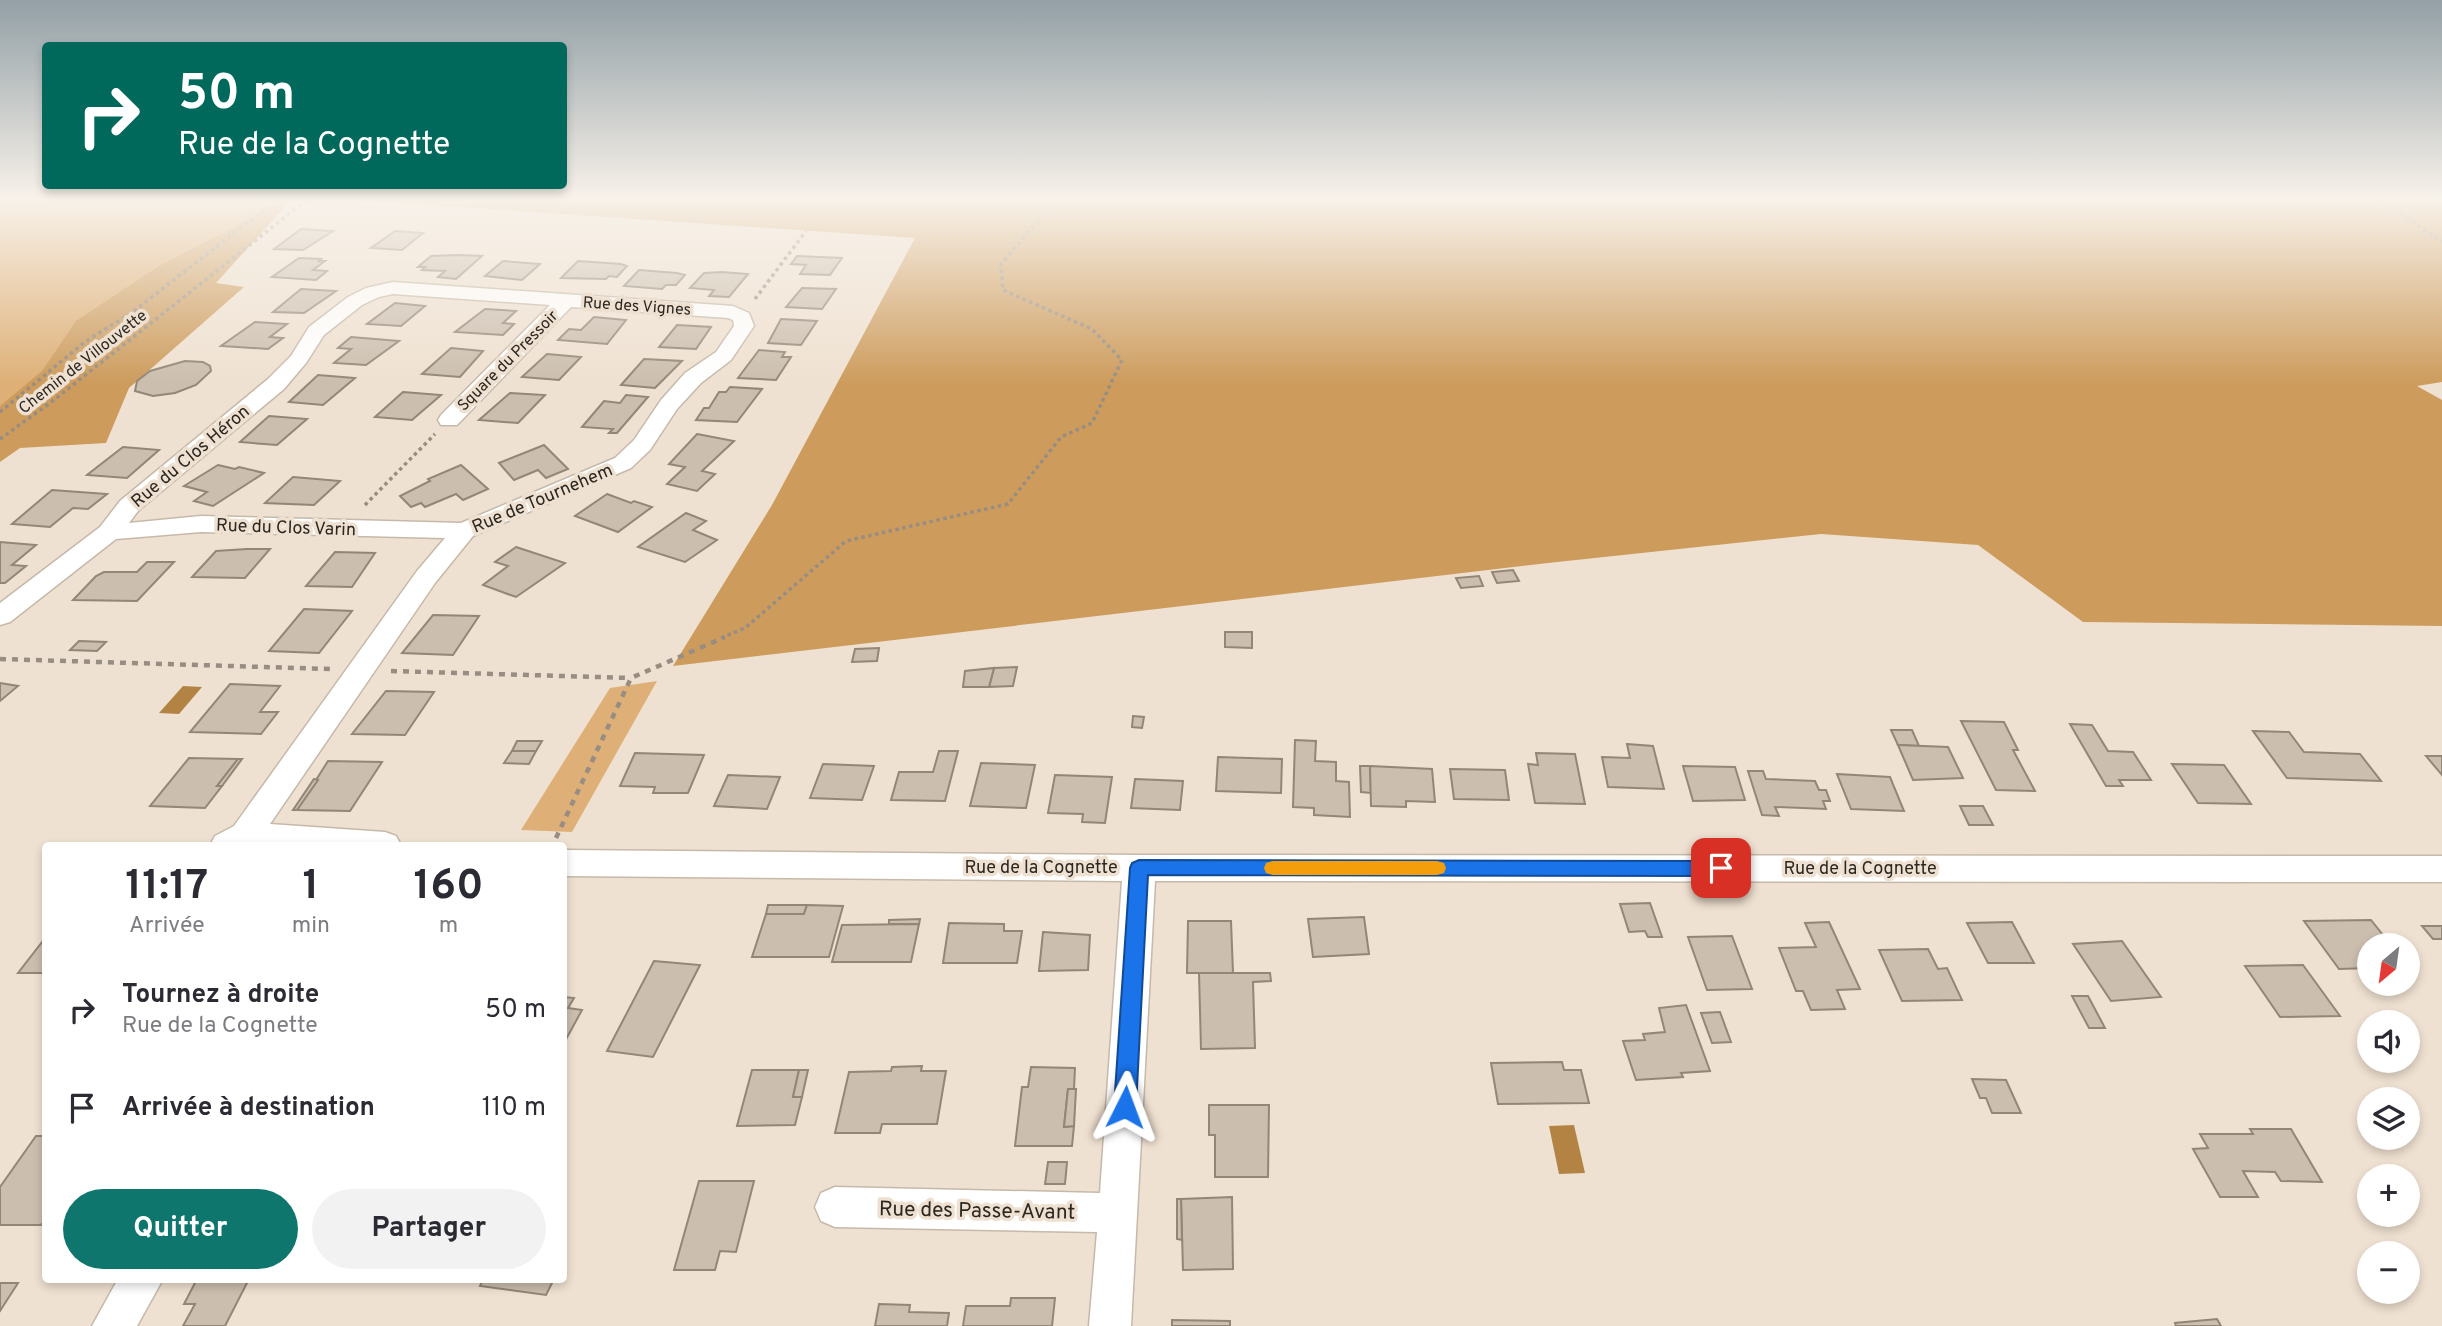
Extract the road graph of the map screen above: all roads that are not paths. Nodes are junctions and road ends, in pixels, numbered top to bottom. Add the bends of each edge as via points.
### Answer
1 (372, 281) joint
2 (566, 300) junction
3 (738, 314) joint
4 (449, 420) road end
5 (464, 531) junction
6 (109, 532) junction
7 (0, 615) edge
8 (235, 840) edge
9 (295, 842) edge
10 (567, 863) edge
11 (1139, 868) junction
12 (2442, 869) edge
13 (835, 1207) dead end
14 (1119, 1213) junction
15 (140, 1283) edge
16 (113, 1326) edge
17 (1110, 1326) edge

1 - 2 street, Rue des Vignes via 393,288
1 - 6 street, Rue du Clos Héron via 355,301 316,331 276,384 129,506
2 - 3 street, Rue des Vignes
2 - 4 street, Square du Pressoir
3 - 5 street, Rue de Tournehem via 744,326 724,356 693,378 623,463
5 - 6 street, Rue du Clos Varin via 201,524
5 - 8 street, Rue de Tournehem
6 - 7 street, Rue du Clos Héron
8 - 9 street
10 - 11 street, Rue de la Cognette
11 - 12 street, Rue de la Cognette
11 - 14 street
13 - 14 street, Rue des Passe-Avant
14 - 17 street
15 - 16 street

